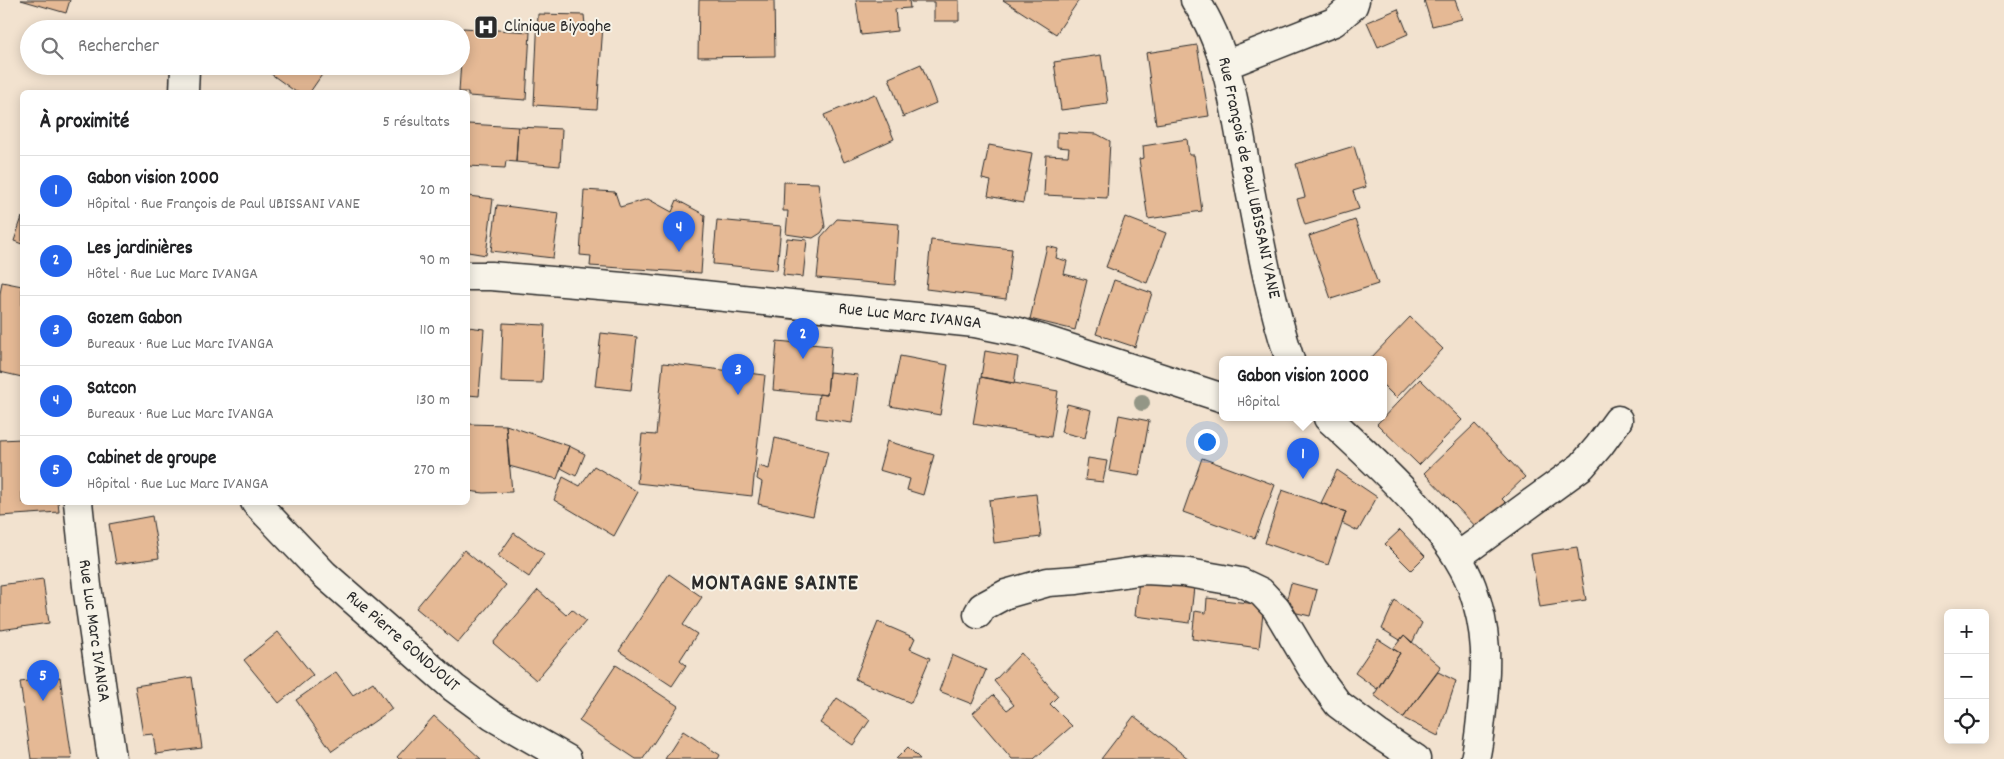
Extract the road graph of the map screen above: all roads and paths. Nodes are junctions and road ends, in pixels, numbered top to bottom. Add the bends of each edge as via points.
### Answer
1 (1194, 0) edge
2 (1355, 0) edge
3 (1225, 65) junction
4 (470, 276) edge
5 (1289, 356) edge
6 (1219, 397) edge
7 (1618, 420) dead end
8 (1331, 421) edge
9 (78, 505) edge
10 (258, 505) edge
11 (1457, 557) junction
12 (978, 614) dead end
13 (112, 759) edge
14 (567, 759) edge
15 (1416, 759) edge
16 (1475, 759) edge

1 - 3 street, Rue François de Paul UBISSANI VANE via 1221,48
2 - 3 street via 1353,6 1334,22
3 - 5 street, Rue François de Paul UBISSANI VANE via 1262,256
4 - 6 street, Rue Luc Marc IVANGA via 647,289 975,323 1019,332
7 - 11 street via 1582,466
8 - 11 street via 1406,495
9 - 13 street, Rue Luc Marc IVANGA
10 - 14 street, Rue Pierre GONDJOUT via 324,574 454,688 492,716
11 - 16 street via 1472,586 1486,645 1487,669
12 - 15 street via 982,607 1006,594 1048,582 1145,570 1183,572 1240,582 1261,592 1276,608 1313,670 1338,704

